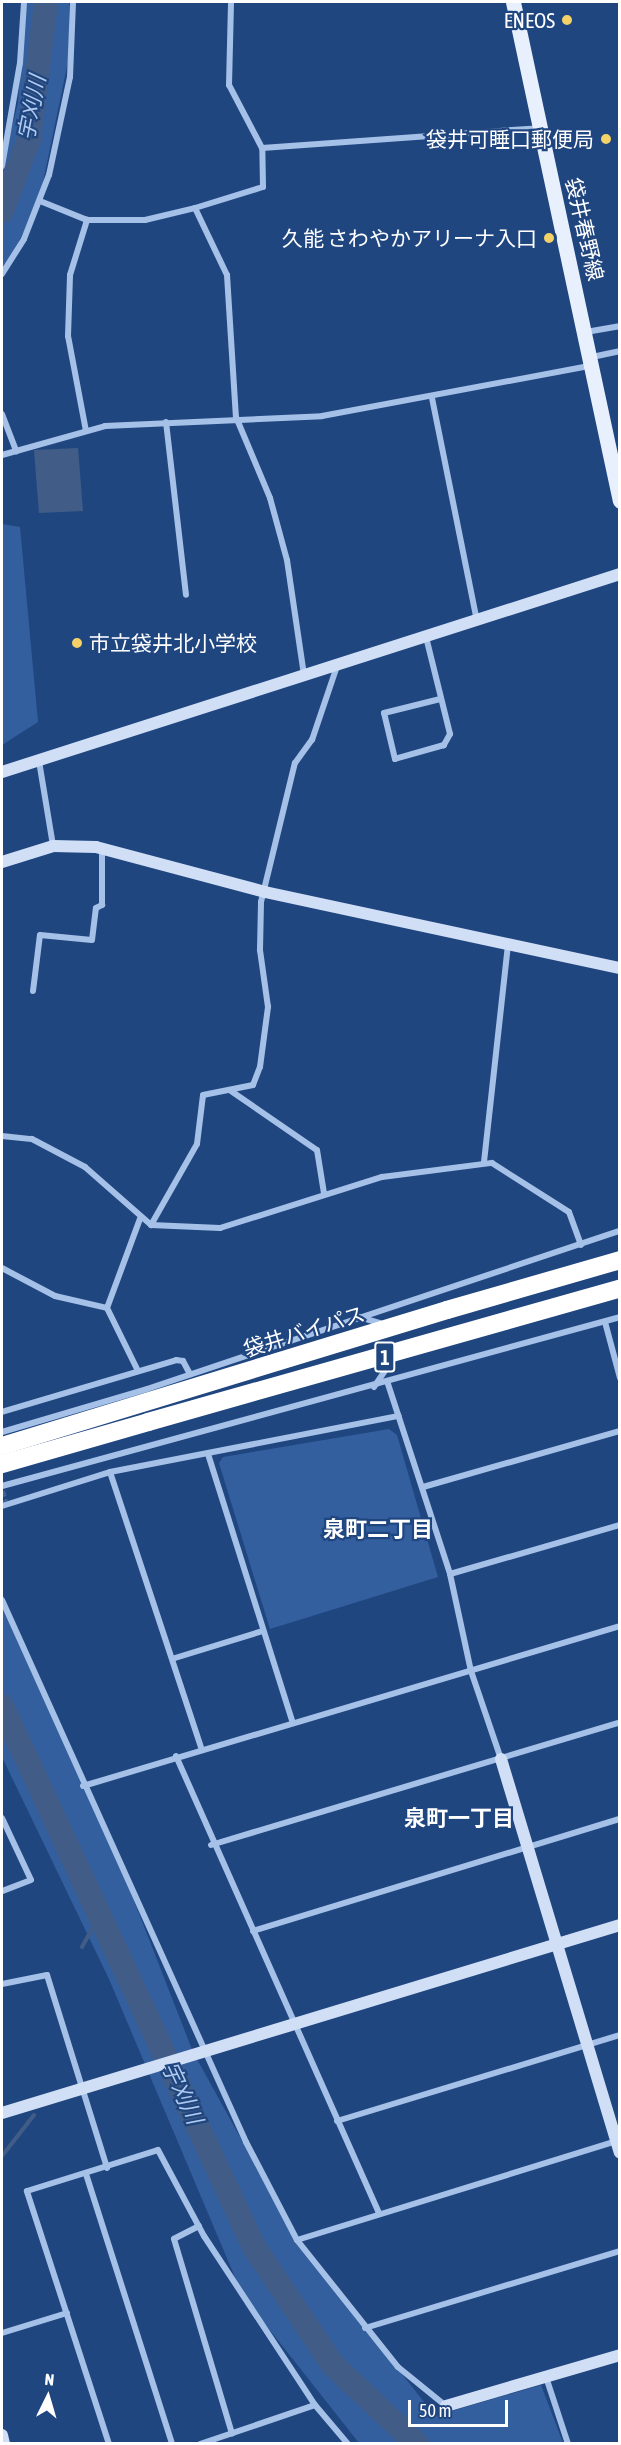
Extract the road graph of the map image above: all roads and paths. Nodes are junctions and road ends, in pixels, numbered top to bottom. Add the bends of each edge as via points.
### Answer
1 (24, 2) edge
2 (73, 2) edge
3 (231, 2) edge
4 (513, 2) edge
5 (540, 128) junction
6 (261, 148) junction
7 (2, 166) edge
8 (40, 201) junction
9 (195, 208) junction
10 (87, 220) junction
11 (2, 274) edge
12 (620, 326) edge
13 (586, 332) junction
14 (620, 351) edge
15 (593, 361) junction
16 (432, 398) junction
17 (2, 414) edge
18 (236, 417) junction
19 (166, 422) junction
20 (86, 431) junction
21 (16, 451) junction
22 (2, 455) edge
23 (620, 501) edge
24 (620, 574) edge
25 (186, 595) dead end
26 (477, 621) junction
27 (426, 637) junction
28 (337, 666) junction
29 (304, 675) junction
30 (440, 699) junction
31 (39, 760) junction
32 (2, 772) edge
33 (53, 846) junction
34 (102, 848) junction
35 (2, 862) edge
36 (265, 892) junction
37 (508, 944) junction
38 (620, 968) edge
39 (33, 991) dead end
40 (231, 1091) junction
41 (2, 1136) edge
42 (484, 1162) junction
43 (324, 1193) junction
44 (140, 1219) junction
45 (151, 1225) junction
46 (620, 1231) edge
47 (581, 1245) junction
48 (620, 1248) edge
49 (620, 1260) edge
50 (2, 1268) edge
51 (620, 1288) edge
52 (508, 1292) junction
53 (620, 1294) edge
54 (107, 1308) junction
55 (359, 1317) junction
56 (620, 1317) edge
57 (604, 1322) junction
58 (380, 1323) dead end
59 (434, 1344) junction
60 (390, 1363) dead end
61 (138, 1371) junction
62 (190, 1374) junction
63 (620, 1378) edge
64 (388, 1384) junction
65 (374, 1387) junction
66 (2, 1412) edge
67 (399, 1416) junction
68 (620, 1431) edge
69 (2, 1432) edge
70 (2, 1446) edge
71 (208, 1454) junction
72 (2, 1464) edge
73 (110, 1472) junction
74 (2, 1486) edge
75 (423, 1487) junction
76 (2, 1506) edge
77 (620, 1525) edge
78 (450, 1574) junction
79 (2, 1600) edge
80 (620, 1626) edge
81 (263, 1631) junction
82 (175, 1658) junction
83 (471, 1671) junction
84 (292, 1720) junction
85 (620, 1722) edge
86 (201, 1747) junction
87 (176, 1756) junction
88 (501, 1759) junction
89 (83, 1786) junction
90 (2, 1818) edge
91 (620, 1819) edge
92 (211, 1845) junction
93 (528, 1846) junction
94 (2, 1891) edge
95 (620, 1925) edge
96 (253, 1931) junction
97 (555, 1944) junction
98 (2, 1984) edge
99 (290, 2022) junction
100 (620, 2035) edge
101 (588, 2044) junction
102 (205, 2048) junction
103 (82, 2089) junction
104 (2, 2113) edge
105 (337, 2121) junction
106 (618, 2144) edge
107 (108, 2168) junction
108 (86, 2174) junction
109 (379, 2213) junction
110 (199, 2226) junction
111 (297, 2240) junction
112 (620, 2251) edge
113 (67, 2313) junction
114 (365, 2328) junction
115 (2, 2333) edge
116 (620, 2355) edge
117 (546, 2377) junction
118 (315, 2405) junction
119 (446, 2406) joint
120 (232, 2434) junction
121 (2, 2435) edge
122 (4, 2444) edge
123 (109, 2444) edge
124 (172, 2444) edge
125 (200, 2444) edge
126 (348, 2444) edge
127 (568, 2444) edge

1 - 7 street via 20,63
2 - 8 street via 68,87
3 - 6 street via 229,85
4 - 5 main road, 袋井春野線
5 - 6 street
5 - 13 main road, 袋井春野線
6 - 9 street via 263,187
8 - 10 street
8 - 11 street
9 - 10 street via 145,220
9 - 18 street via 227,275
10 - 20 street via 70,275 68,336
12 - 13 street
13 - 15 main road, 袋井春野線
14 - 15 street
15 - 16 street
15 - 23 main road, 袋井春野線
16 - 18 street via 322,416
16 - 26 street
17 - 21 street
18 - 19 street
18 - 29 street via 270,498 287,560
19 - 20 street
19 - 25 street
20 - 21 street
21 - 22 street
24 - 26 street
26 - 27 street
27 - 28 street
27 - 30 street
28 - 29 street
28 - 36 street via 312,740 295,763
29 - 31 street
30 - 30 street via 450,734 444,745 395,759 384,713
31 - 32 street
31 - 33 street
33 - 34 street
33 - 35 street
34 - 36 street
34 - 39 street via 102,905 96,908 92,940 40,936
36 - 37 street
36 - 40 street via 260,950 268,1007 260,1067 253,1085
37 - 38 street
37 - 42 street
40 - 43 street via 317,1150
40 - 45 street via 203,1095 197,1144
41 - 44 street via 32,1139 85,1167
42 - 43 street via 414,1169
42 - 47 street via 524,1180 569,1212
43 - 45 street via 220,1227
44 - 45 street
44 - 54 street
46 - 47 street
47 - 55 street
48 - 52 highway
49 - 52 highway, 袋井バイパス / 1
50 - 54 street via 56,1296
51 - 59 highway, 1, bridge
52 - 70 highway, 袋井バイパス / 1, bridge
53 - 59 highway, bridge
54 - 61 street
55 - 58 street
55 - 62 street
56 - 57 street
57 - 63 street
57 - 64 street
59 - 72 highway, 1, bridge
60 - 65 street
61 - 62 street via 183,1360
61 - 66 street
62 - 69 street
64 - 65 street
64 - 67 street
65 - 74 street
67 - 71 street
67 - 75 street
68 - 75 street
71 - 73 street
71 - 81 street
73 - 76 street
73 - 82 street
75 - 78 street
77 - 78 street
78 - 83 street
79 - 89 street
80 - 83 street
81 - 82 street
81 - 84 street
82 - 86 street
83 - 84 street
83 - 88 street
84 - 86 street
85 - 88 street
86 - 87 street
87 - 89 street
87 - 92 street
88 - 92 street
88 - 93 street
89 - 102 street
90 - 94 street via 31,1880
91 - 93 street
92 - 96 street
93 - 96 street
93 - 97 street
95 - 97 street
96 - 99 street
97 - 99 street
97 - 101 street
98 - 103 street via 47,1975
99 - 102 street
99 - 105 street
100 - 101 street
101 - 105 street
101 - 106 street
102 - 103 street
102 - 111 street
103 - 104 street
103 - 107 street
105 - 109 street
106 - 109 street
107 - 108 street
107 - 110 street via 159,2150
108 - 113 street via 27,2191
108 - 124 street
109 - 111 street
110 - 118 street
110 - 120 street via 174,2239
111 - 114 street
112 - 114 street
113 - 115 street
113 - 123 street
114 - 119 street via 398,2367
116 - 117 street
117 - 119 street
117 - 127 street
118 - 120 street
118 - 126 street
120 - 125 street
121 - 122 street

